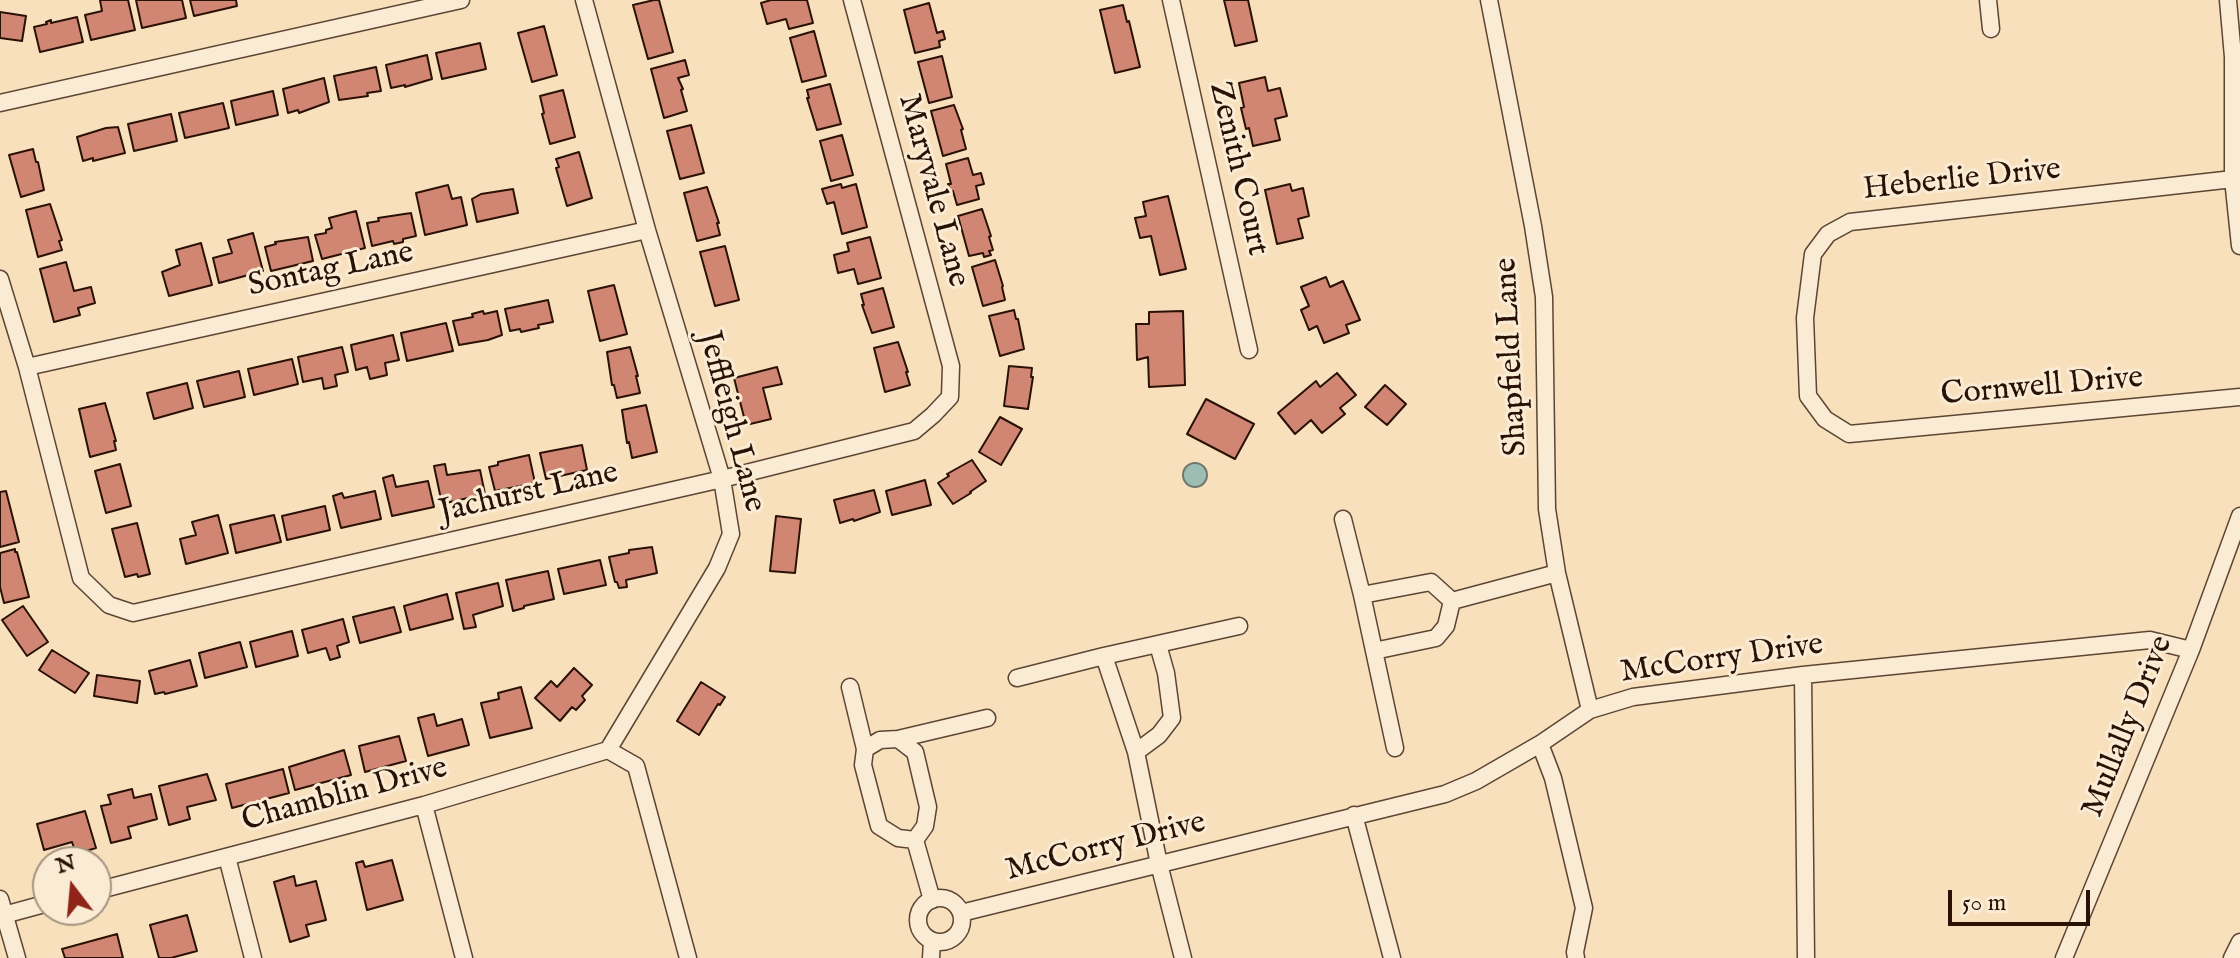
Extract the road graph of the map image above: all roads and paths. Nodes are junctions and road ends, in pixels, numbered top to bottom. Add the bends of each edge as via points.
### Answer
1 (461, 0) edge
2 (584, 0) edge
3 (852, 0) edge
4 (1171, 0) edge
5 (1489, 0) edge
6 (1988, 0) edge
7 (2228, 0) edge
8 (1991, 29) dead end
9 (0, 103) edge
10 (2233, 179) junction
11 (647, 230) junction
12 (2240, 246) edge
13 (0, 279) edge
14 (1249, 350) dead end
15 (27, 367) junction
16 (950, 397) joint
17 (2240, 397) edge
18 (1849, 434) joint
19 (722, 479) junction
20 (2240, 516) edge
21 (1343, 519) dead end
22 (1557, 573) junction
23 (1362, 595) junction
24 (1452, 601) junction
25 (1239, 626) dead end
26 (1158, 645) junction
27 (2191, 650) junction
28 (1374, 651) junction
29 (1104, 656) junction
30 (1803, 675) junction
31 (1017, 678) dead end
32 (850, 687) dead end
33 (1590, 710) junction
34 (987, 718) dead end
35 (898, 739) junction
36 (1540, 744) junction
37 (1395, 748) dead end
38 (865, 749) junction
39 (608, 750) junction
40 (1136, 752) junction
41 (424, 805) junction
42 (1354, 815) junction
43 (915, 840) junction
44 (227, 857) junction
45 (1159, 864) junction
46 (112, 887) edge
47 (932, 900) junction
48 (32, 905) edge
49 (1, 910) edge
50 (961, 913) junction
51 (932, 941) junction
52 (2240, 942) edge
53 (17, 958) edge
54 (253, 958) edge
55 (464, 958) edge
56 (688, 958) edge
57 (931, 958) edge
58 (1183, 958) edge
59 (1392, 958) edge
60 (1576, 958) edge
61 (1806, 958) edge
62 (2064, 958) edge
63 (2232, 958) edge

1 - 9 street
2 - 11 street, Jeffleigh Lane
3 - 16 street, Maryvale Lane via 951,366
4 - 14 street, Zenith Court
5 - 22 street, Shapfield Lane via 1544,297 1547,509
6 - 8 street
7 - 10 street
10 - 12 street
10 - 18 street, Heberlie Drive via 1850,222 1828,234 1813,254 1805,318 1808,396 1825,419
11 - 15 street, Sontag Lane
11 - 19 street, Jeffleigh Lane
13 - 15 street
15 - 19 street, Jachurst Lane via 81,578 109,605 133,613
16 - 19 street, Jachurst Lane via 914,431
17 - 18 street, Cornwell Drive
19 - 39 street, Jeffleigh Lane via 731,534 717,568
20 - 27 street, Mullally Drive
21 - 23 street
22 - 24 street
22 - 33 street, Shapfield Lane
23 - 24 street via 1431,582
23 - 28 street
24 - 28 street via 1446,626 1436,638
25 - 26 street
26 - 29 street
26 - 40 street via 1172,718
27 - 30 street, McCorry Drive via 2150,640
27 - 62 street, Mullally Drive
28 - 37 street
29 - 31 street
29 - 40 street
30 - 33 street, McCorry Drive via 1633,697
30 - 61 street
32 - 38 street
33 - 36 street, McCorry Drive
34 - 35 street
35 - 38 street via 880,740
35 - 43 street via 915,752 928,807 925,826
36 - 42 street, McCorry Drive via 1445,794
36 - 60 street via 1584,908
38 - 43 street via 863,765 879,826 898,838
39 - 41 street, Chamblin Drive
39 - 56 street via 636,766
40 - 45 street
41 - 44 street, Chamblin Drive
41 - 55 street
42 - 45 street, McCorry Drive
42 - 59 street
43 - 47 street
44 - 46 street, Chamblin Drive
44 - 54 street
45 - 50 street, McCorry Drive
45 - 58 street
47 - 50 street via 952,902
47 - 51 street via 921,908 918,922
48 - 49 street
49 - 53 street
50 - 51 street via 961,927 952,939
51 - 57 street
52 - 63 street

